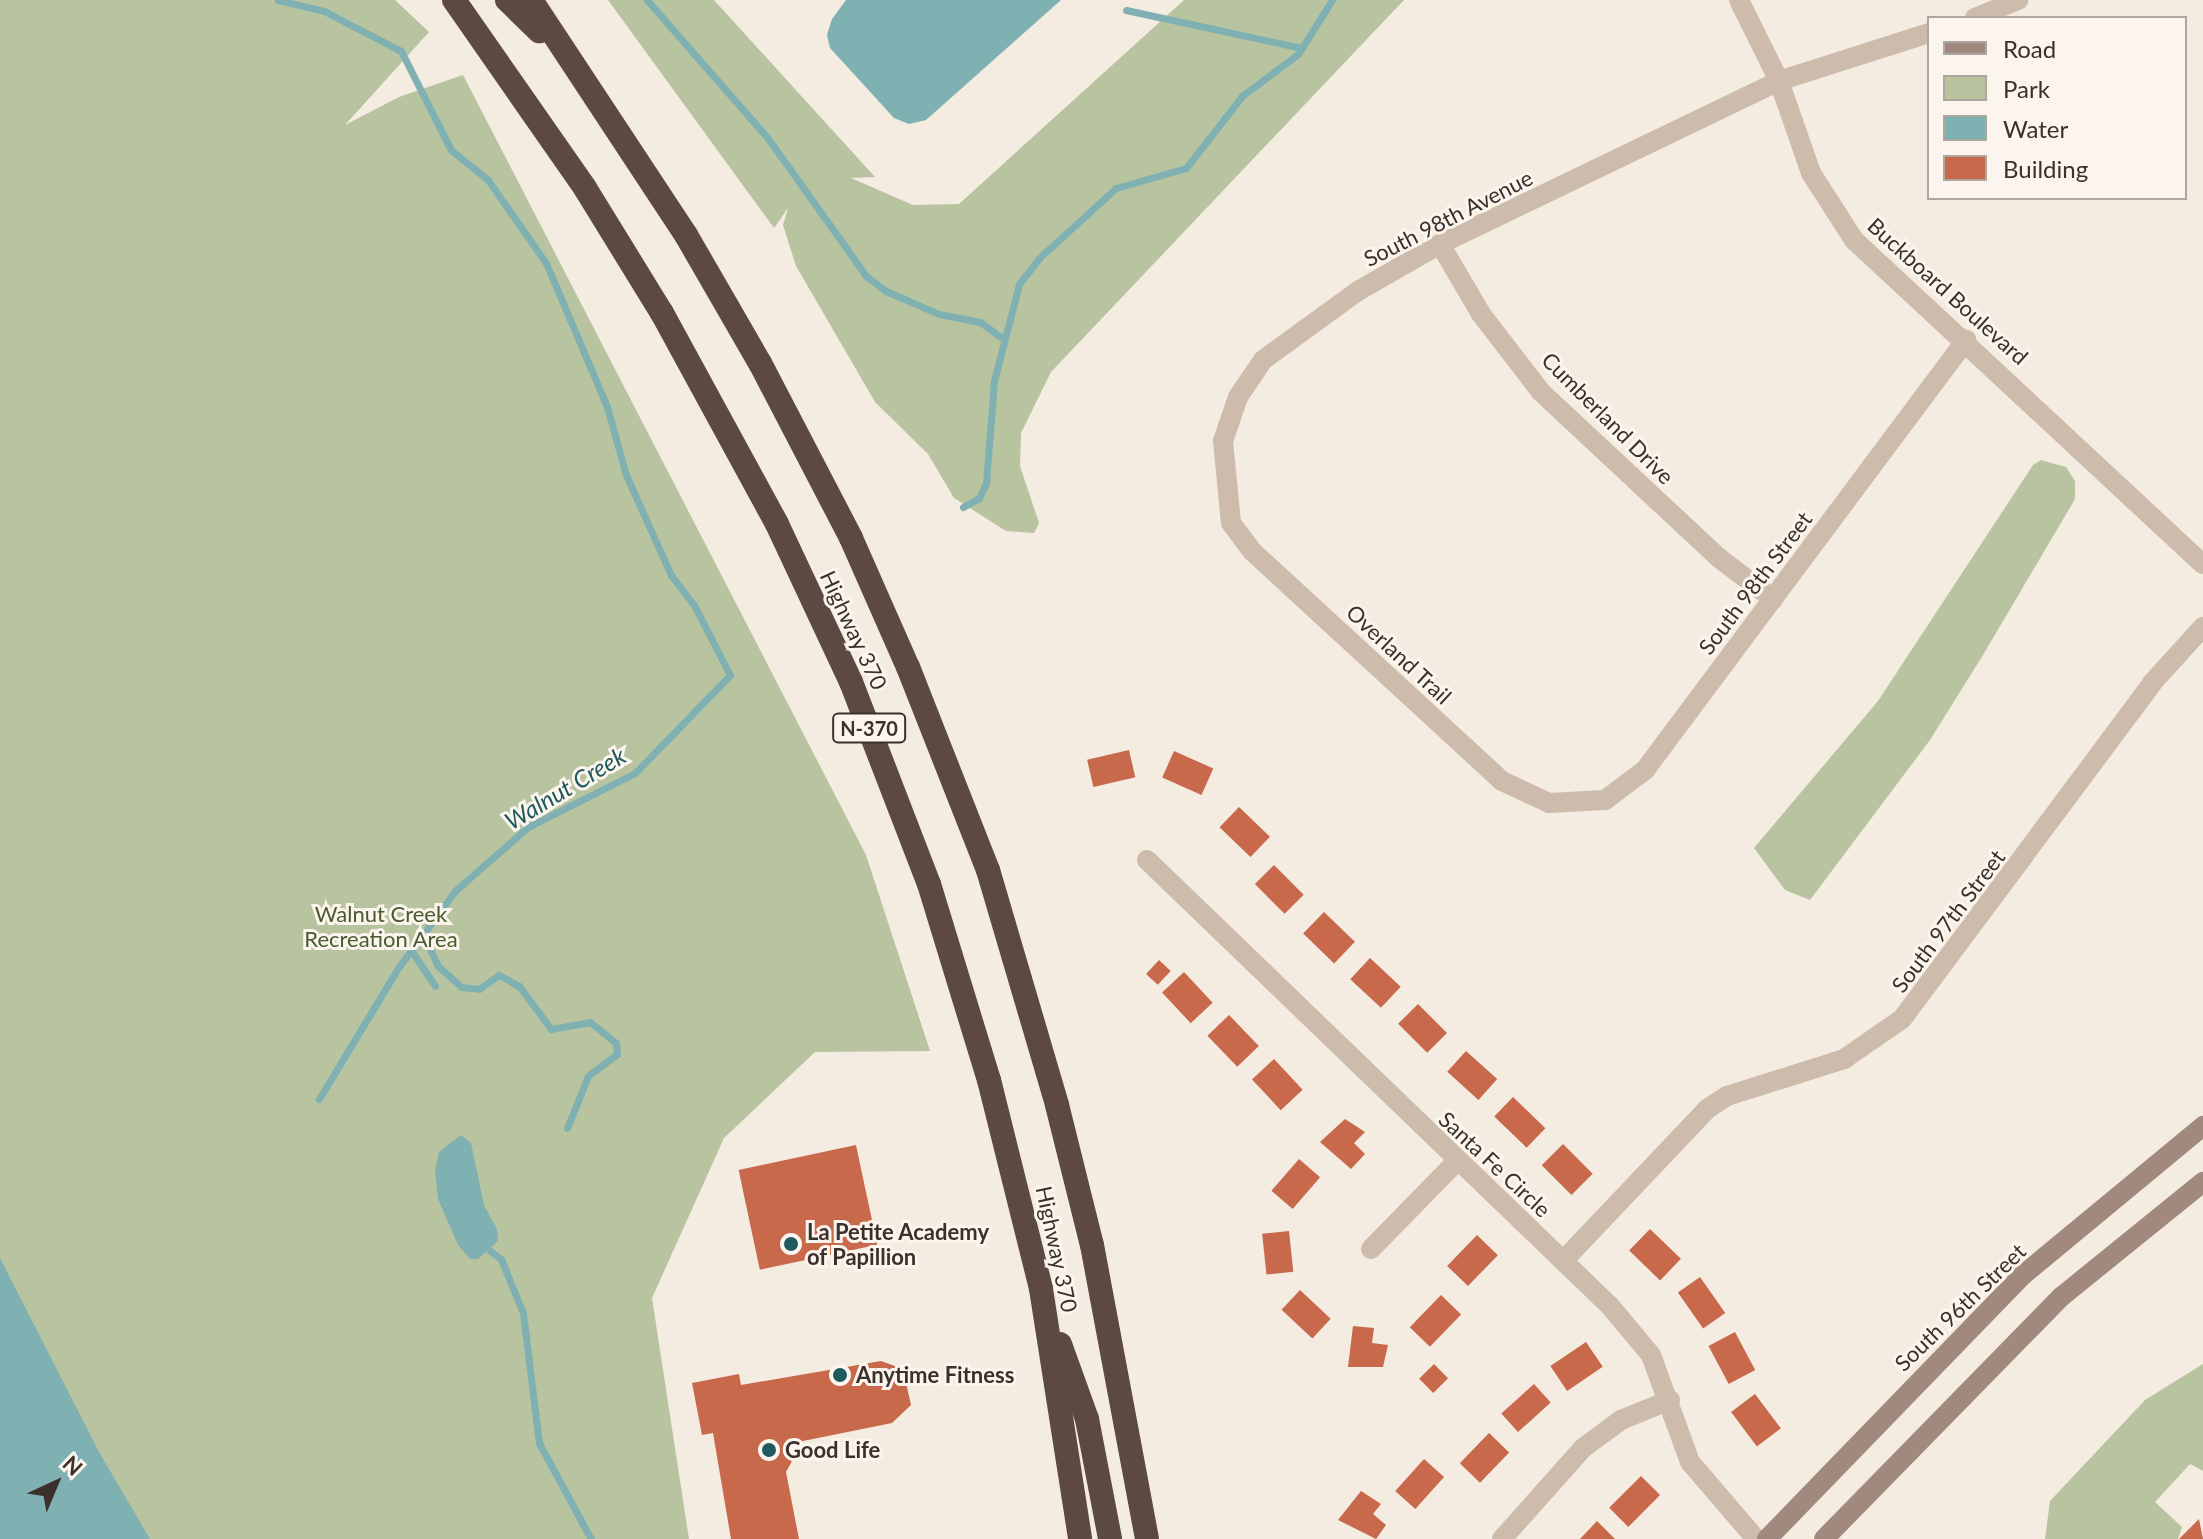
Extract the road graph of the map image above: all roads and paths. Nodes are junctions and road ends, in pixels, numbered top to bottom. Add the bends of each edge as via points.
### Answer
1 (454, 0) edge
2 (507, 0) edge
3 (1739, 0) edge
4 (2018, 0) edge
5 (532, 1) edge
6 (1980, 16) edge
7 (1927, 34) edge
8 (578, 69) junction
9 (1779, 81) junction
10 (1440, 244) junction
11 (1966, 340) junction
12 (1231, 523) joint
13 (2203, 564) edge
14 (1773, 599) junction
15 (2203, 627) edge
16 (1549, 803) joint
17 (1147, 860) dead end
18 (2203, 1126) edge
19 (1457, 1161) junction
20 (2203, 1182) edge
21 (1371, 1249) dead end
22 (1563, 1261) junction
23 (1041, 1289) junction
24 (1670, 1400) junction
25 (1080, 1539) edge
26 (1110, 1539) edge
27 (1147, 1539) edge
28 (1502, 1539) edge
29 (1756, 1539) edge
30 (1767, 1539) edge
31 (1824, 1539) edge

1 - 23 highway, Highway 370 / N-370 via 585,188 662,313 777,524 851,682 961,983
2 - 8 highway
3 - 9 street, Buckboard Boulevard
4 - 6 street
5 - 8 highway, Highway 370 / N-370
7 - 9 street, South 98th Avenue
8 - 27 highway, Highway 370 / N-370 via 686,235 800,436 908,667 988,870 1092,1245
9 - 10 street, South 98th Avenue
9 - 11 street, Buckboard Boulevard via 1829,209 1854,240
10 - 12 street, South 98th Avenue via 1358,291 1263,360 1238,397 1223,441
10 - 14 street, Cumberland Drive via 1481,314 1541,392 1719,558
11 - 13 street, Buckboard Boulevard
11 - 14 street, South 98th Street
12 - 16 street, Overland Trail via 1268,567 1502,781
14 - 16 street, South 98th Street via 1645,770 1605,800
15 - 22 street, South 97th Street via 2152,683 1902,1019 1844,1059 1727,1096 1707,1109
17 - 19 street, Santa Fe Circle
18 - 30 main road, South 96th Street via 2023,1275
19 - 21 street
19 - 22 street, Santa Fe Circle
20 - 31 main road via 2061,1297
22 - 24 street, Santa Fe Circle via 1651,1355
23 - 25 highway, Highway 370 / N-370
23 - 26 highway via 1087,1419
24 - 28 street via 1621,1420 1583,1448
24 - 29 street, Santa Fe Circle via 1690,1462

